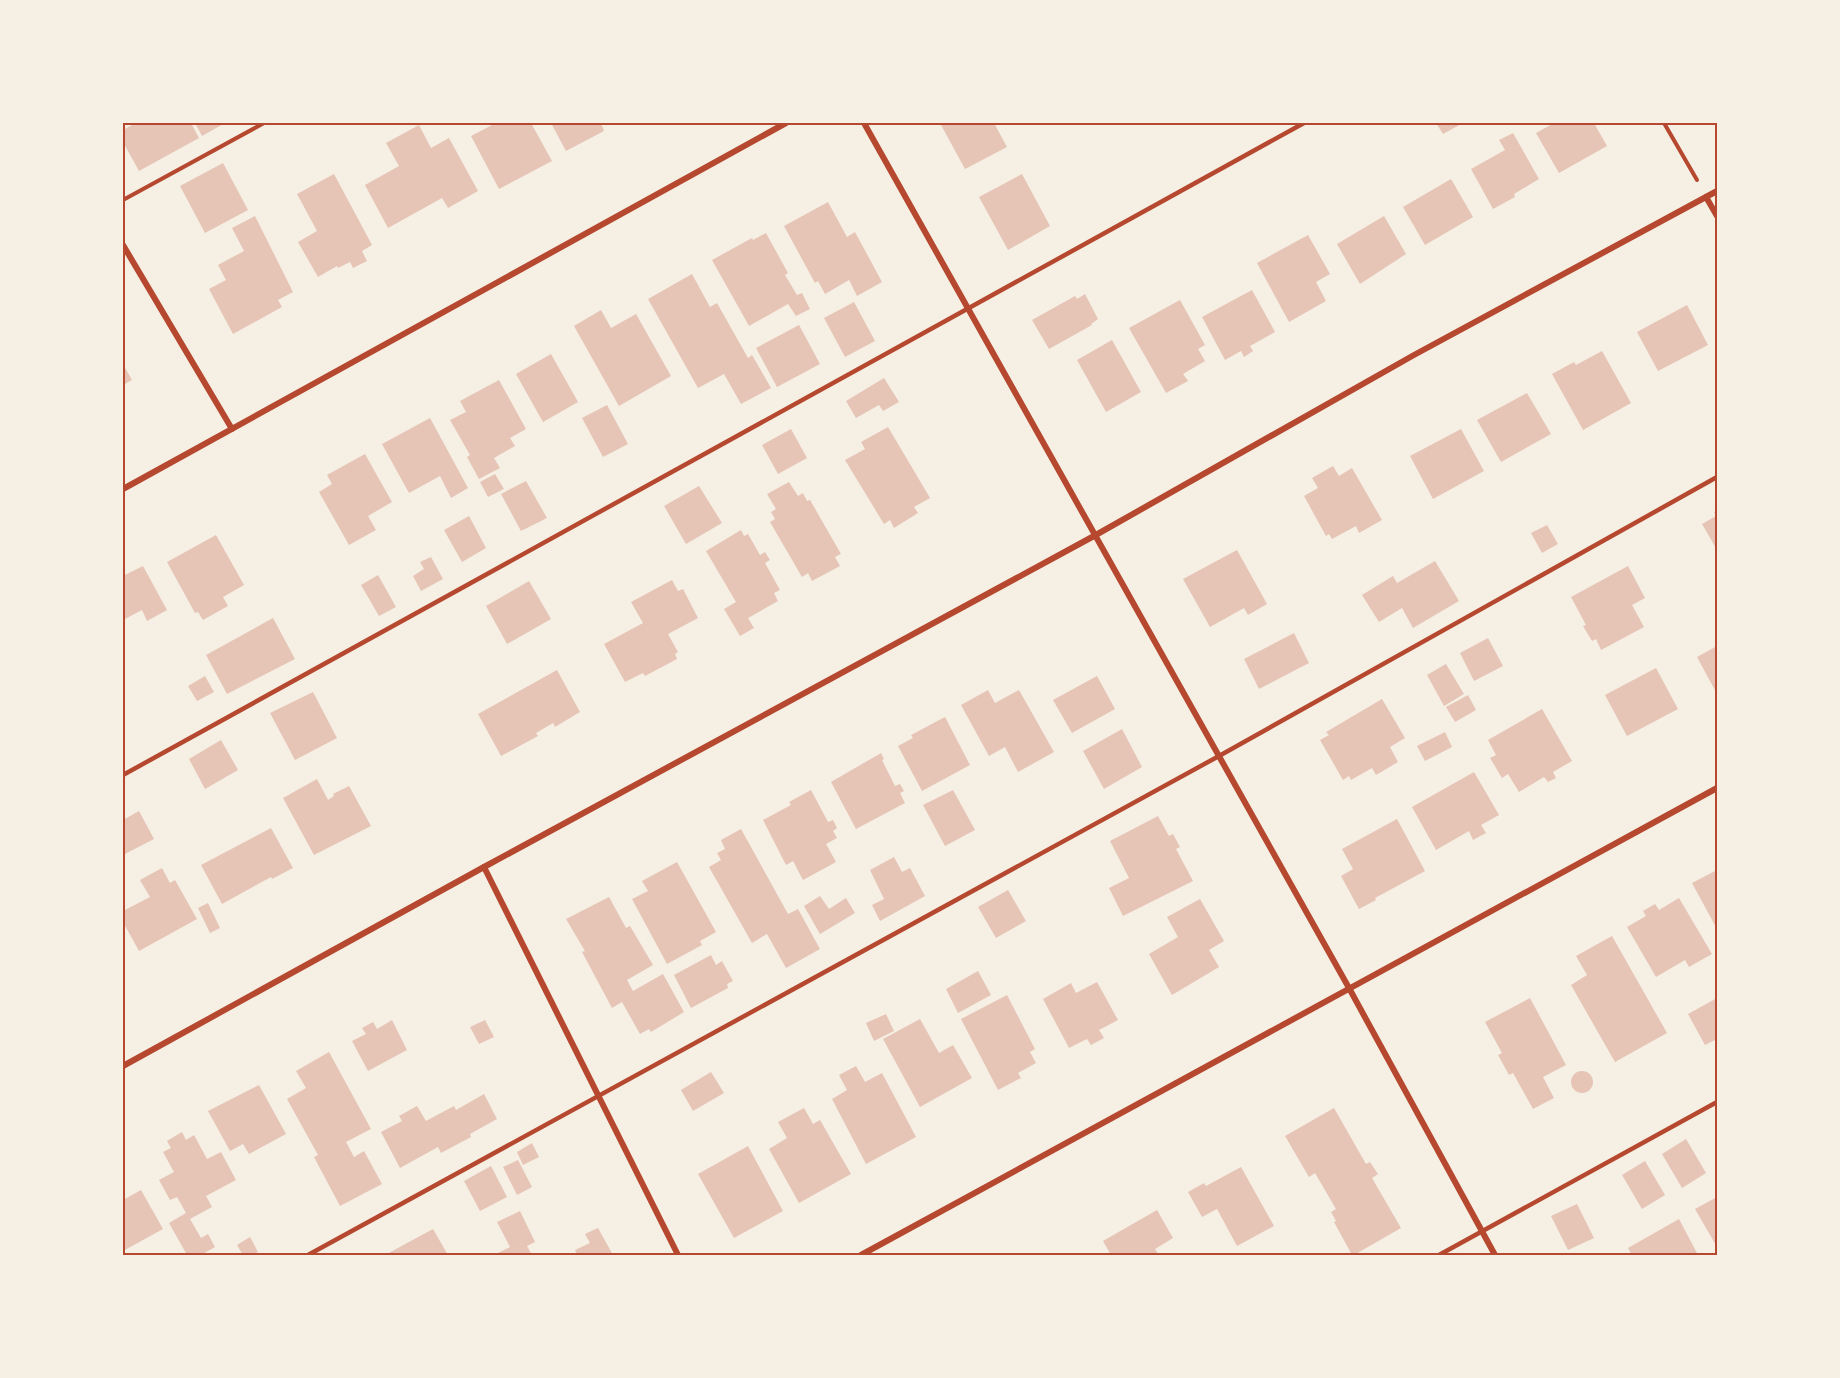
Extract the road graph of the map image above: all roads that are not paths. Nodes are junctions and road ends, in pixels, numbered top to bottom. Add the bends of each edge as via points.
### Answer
1 (786, 123) edge
2 (864, 123) edge
3 (1304, 123) edge
4 (1717, 191) edge
5 (1706, 197) junction
6 (1717, 216) edge
7 (123, 245) edge
8 (969, 309) junction
9 (232, 429) junction
10 (1717, 477) edge
11 (123, 489) edge
12 (1094, 536) junction
13 (1219, 756) junction
14 (123, 775) edge
15 (1717, 788) edge
16 (484, 867) junction
17 (1350, 988) junction
18 (123, 1066) edge
19 (598, 1095) junction
20 (1717, 1102) edge
21 (1482, 1232) junction
22 (308, 1255) edge
23 (678, 1255) edge
24 (861, 1255) edge
25 (1439, 1255) edge
26 (1495, 1255) edge

1 - 9 street
2 - 8 street
3 - 8 lane
4 - 5 street
5 - 6 street
5 - 12 street via 1414,355
7 - 9 street
8 - 12 street
8 - 14 lane
9 - 11 street
10 - 13 lane
12 - 13 street
12 - 16 street
13 - 17 street
13 - 19 lane
15 - 17 street
16 - 18 street
16 - 19 street
17 - 21 street
17 - 24 street
19 - 22 lane
19 - 23 street
20 - 21 lane
21 - 25 lane
21 - 26 street

